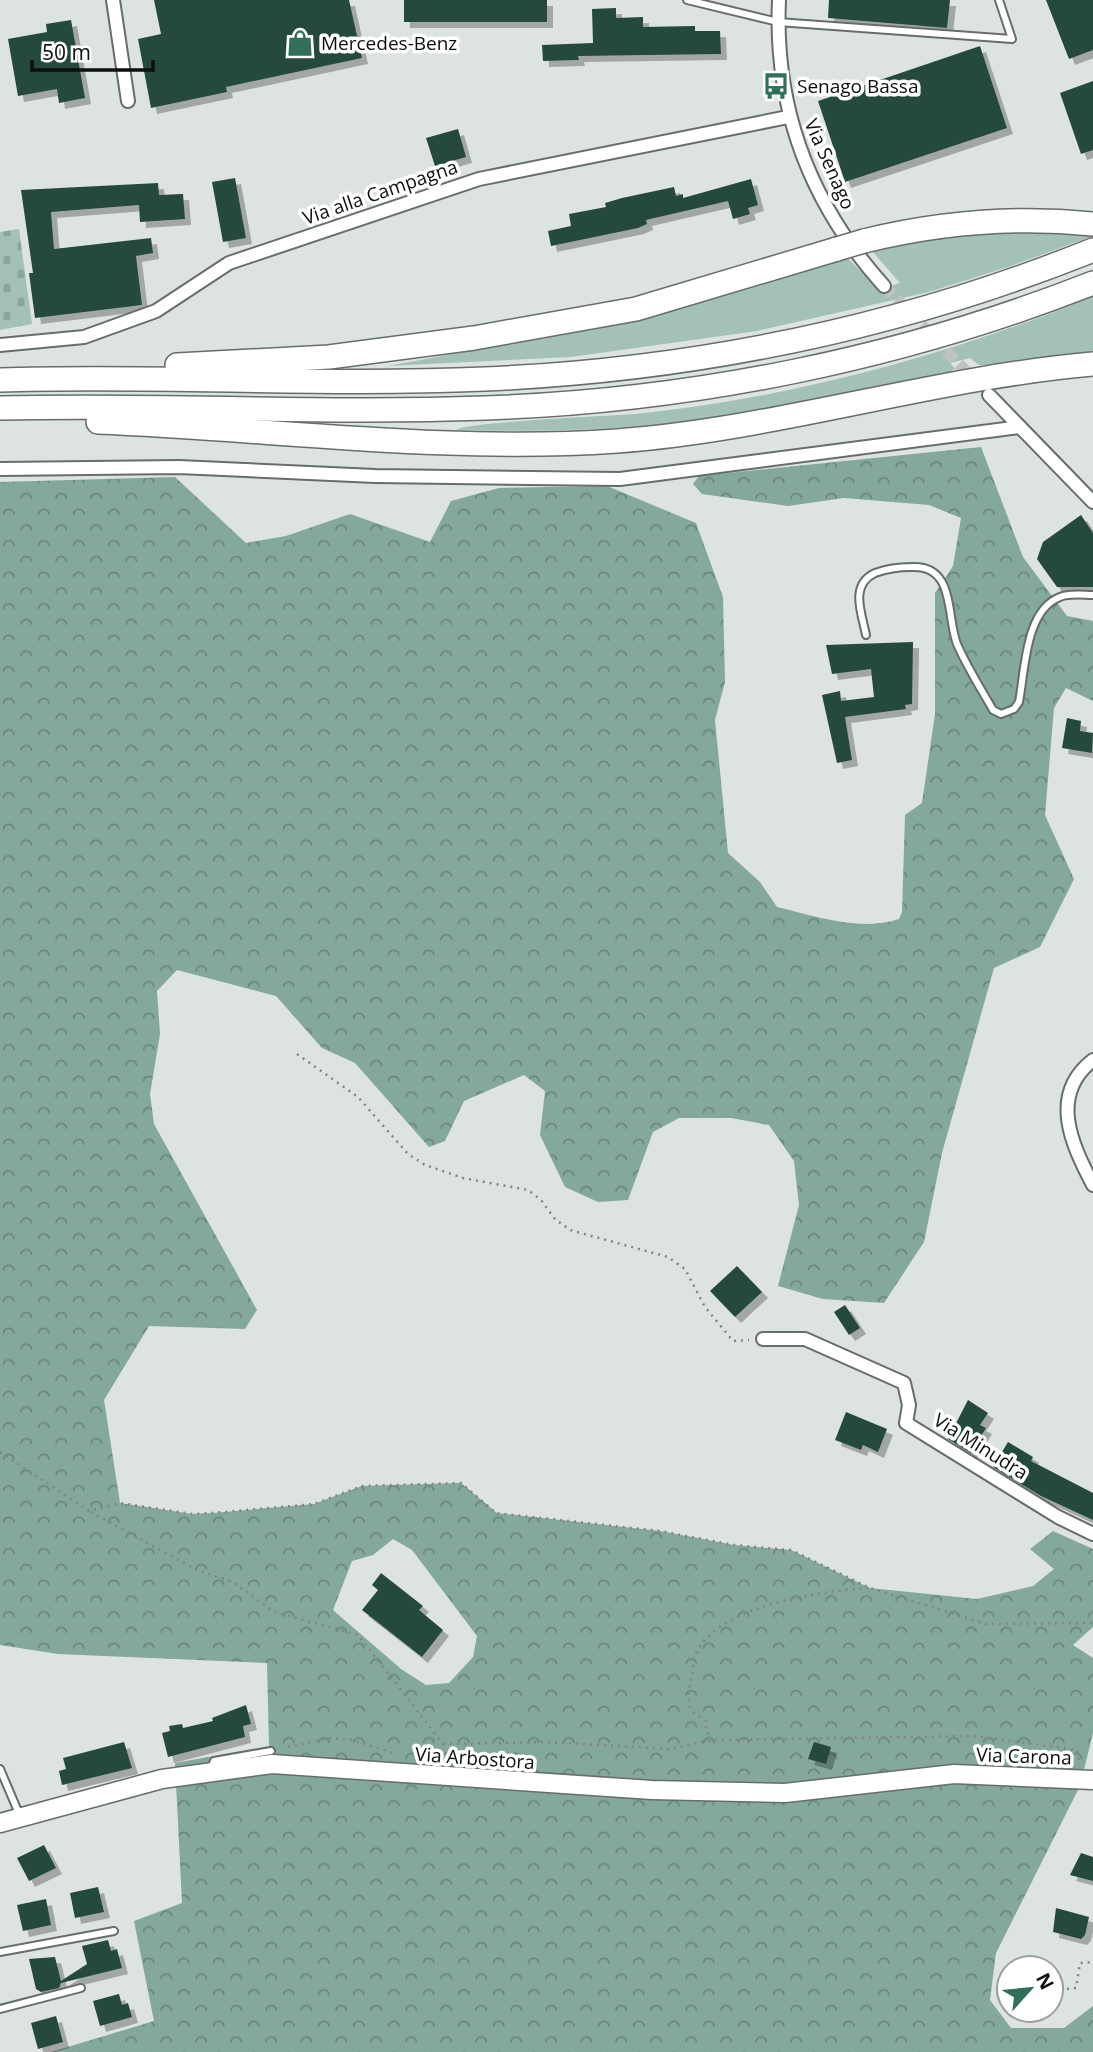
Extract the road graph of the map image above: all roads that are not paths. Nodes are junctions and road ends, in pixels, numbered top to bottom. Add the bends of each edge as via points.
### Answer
1 (113, 0) edge
2 (687, 0) edge
3 (779, 0) edge
4 (999, 0) edge
5 (778, 22) junction
6 (128, 101) dead end
7 (788, 117) junction
8 (1093, 224) edge
9 (1093, 250) edge
10 (1093, 283) edge
11 (884, 286) tunnel mouth
12 (0, 345) edge
13 (1093, 364) edge
14 (0, 366) edge
15 (0, 380) edge
16 (989, 396) dead end
17 (0, 408) edge
18 (0, 422) edge
19 (1020, 427) junction
20 (0, 469) edge
21 (1093, 502) edge
22 (1093, 594) edge
23 (866, 635) dead end
24 (1093, 1060) edge
25 (1093, 1185) edge
26 (763, 1339) road end
27 (1093, 1534) edge
28 (271, 1751) road end
29 (0, 1769) edge
30 (209, 1771) junction
31 (954, 1774) joint
32 (1088, 1780) edge
33 (20, 1818) junction
34 (0, 1823) edge
35 (114, 1931) dead end
36 (0, 1952) edge
37 (81, 1989) dead end
38 (0, 2009) edge

1 - 6 street
2 - 5 lane
3 - 5 street, Via Senago
4 - 5 lane via 1012,39
5 - 7 street, Via Senago via 779,65
7 - 11 street, Via Senago via 808,173 838,229
7 - 12 street, Via alla Campagna via 479,179 229,263 156,311 84,337
8 - 14 highway, bridge via 1016,219 931,226 864,241 636,309 420,346 237,364
9 - 15 highway via 913,312 827,334 615,370 400,382
10 - 17 highway via 960,329 863,355 745,380 615,398 431,410
13 - 18 highway via 964,380 706,431 574,443 384,441 178,425
16 - 19 street
19 - 20 street via 620,479 375,476 213,468
19 - 21 street
22 - 23 lane via 1056,598 1039,614 1019,702 1000,714 992,710 956,642 946,588 930,570 921,566 877,572 861,584 858,594
24 - 25 street via 1077,1077 1066,1110 1076,1153
26 - 27 street, Via Minudra via 805,1339 904,1383 909,1405 906,1423
28 - 30 lane via 214,1761
29 - 33 lane
30 - 31 street, Via Arbostora via 272,1765 652,1790 785,1793
30 - 33 street, Via Arbostora via 162,1779
31 - 32 street, Via Carona
33 - 34 street, Via Arbostora
35 - 36 lane
37 - 38 lane

